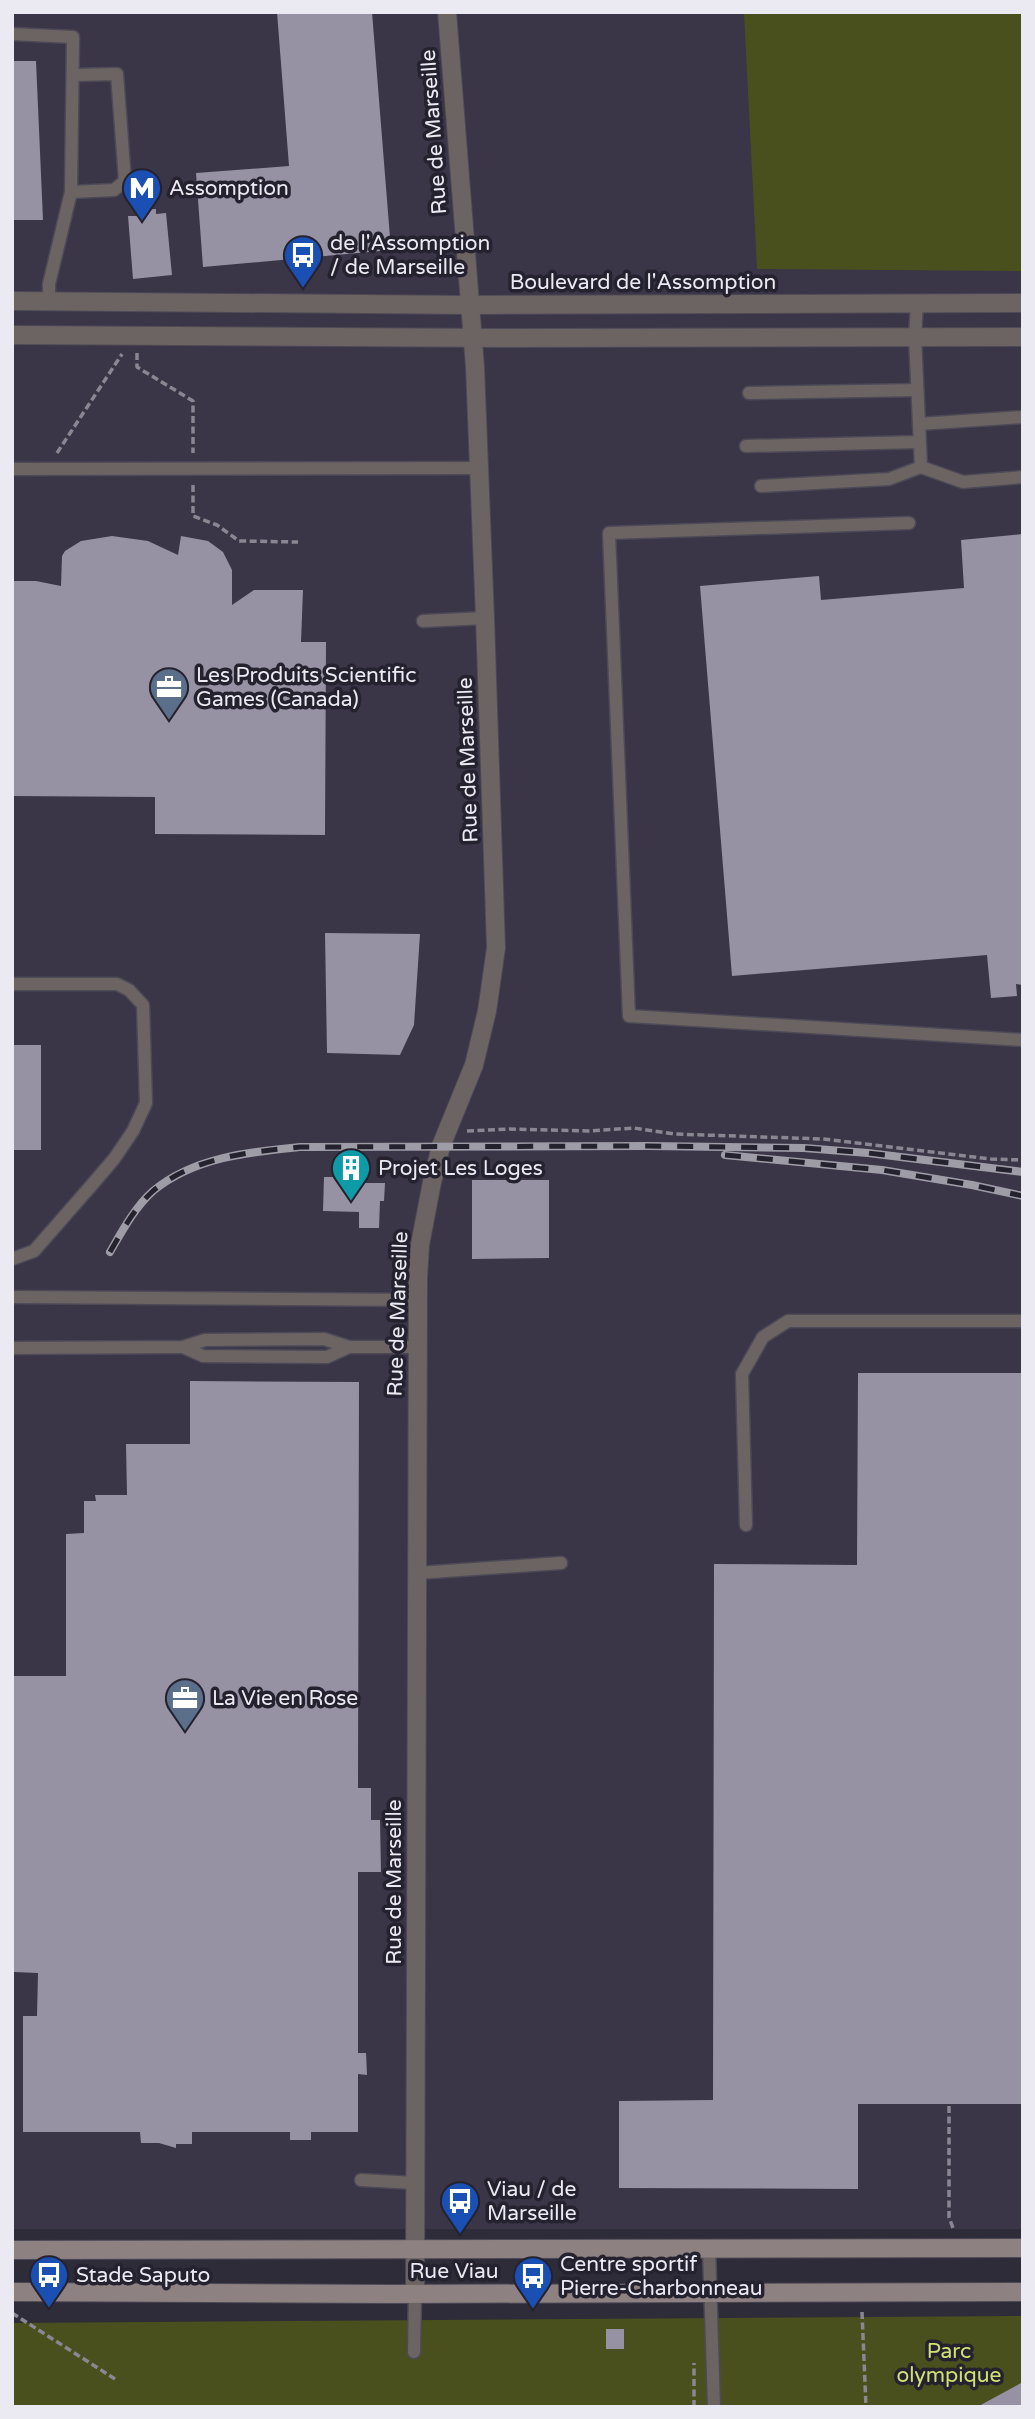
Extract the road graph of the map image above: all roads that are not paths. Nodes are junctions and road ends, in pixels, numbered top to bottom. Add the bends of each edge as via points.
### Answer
1 (447, 12) edge
2 (12, 34) edge
3 (73, 75) junction
4 (71, 192) junction
5 (12, 301) edge
6 (49, 301) junction
7 (917, 303) junction
8 (1023, 303) edge
9 (470, 305) junction
10 (12, 335) edge
11 (915, 337) junction
12 (1023, 337) edge
13 (472, 338) junction
14 (917, 390) junction
15 (749, 393) dead end
16 (1023, 417) edge
17 (919, 424) junction
18 (919, 442) junction
19 (746, 446) dead end
20 (921, 467) junction
21 (12, 468) edge
22 (479, 468) junction
23 (1023, 477) edge
24 (761, 486) dead end
25 (909, 523) dead end
26 (485, 618) junction
27 (423, 621) dead end
28 (12, 984) edge
29 (1023, 1040) edge
30 (12, 1259) edge
31 (12, 1297) edge
32 (418, 1300) junction
33 (1023, 1321) edge
34 (418, 1347) junction
35 (12, 1348) edge
36 (746, 1525) dead end
37 (561, 1563) dead end
38 (418, 1573) junction
39 (361, 2180) dead end
40 (415, 2183) junction
41 (415, 2248) junction
42 (709, 2248) junction
43 (1023, 2248) edge
44 (12, 2250) edge
45 (12, 2292) edge
46 (1023, 2292) edge
47 (711, 2293) junction
48 (415, 2294) junction
49 (414, 2352) dead end
50 (713, 2407) edge

1 - 9 street, Rue de Marseille
2 - 3 lane via 72,37
3 - 4 lane
3 - 4 lane via 117,74 125,181 114,190
4 - 6 lane
5 - 6 street, Boulevard de l'Assomption
6 - 9 street, Boulevard de l'Assomption
7 - 8 street, Boulevard de l'Assomption
7 - 9 street, Boulevard de l'Assomption
7 - 11 lane
9 - 13 street, Rue de Marseille
10 - 13 street
11 - 12 street
11 - 13 street
11 - 14 lane
13 - 22 street, Rue de Marseille
14 - 15 lane
14 - 17 lane
16 - 17 lane
17 - 18 lane
18 - 19 lane
18 - 20 lane
20 - 23 lane via 963,482
20 - 24 lane via 889,479
21 - 22 lane
22 - 26 street, Rue de Marseille
25 - 29 lane via 609,533 629,1016
26 - 27 lane
26 - 32 street, Rue de Marseille via 496,948 481,1040 441,1146 425,1213
28 - 30 lane via 117,984 129,989 143,1005 146,1102 114,1160 34,1251
31 - 32 lane
32 - 34 street, Rue de Marseille
33 - 36 lane via 788,1321 763,1337 742,1374
34 - 35 lane via 349,1347 327,1357 204,1356 183,1347
34 - 38 street, Rue de Marseille
37 - 38 lane
38 - 40 street, Rue de Marseille
39 - 40 lane
40 - 41 street, Rue de Marseille
41 - 42 main road, Rue Viau
41 - 44 main road, Rue Viau
41 - 48 street, Rue de Marseille
42 - 43 main road, Rue Viau
42 - 47 lane
45 - 48 main road, Rue Viau
46 - 47 main road, Rue Viau
47 - 48 main road, Rue Viau
47 - 50 lane
48 - 49 lane

